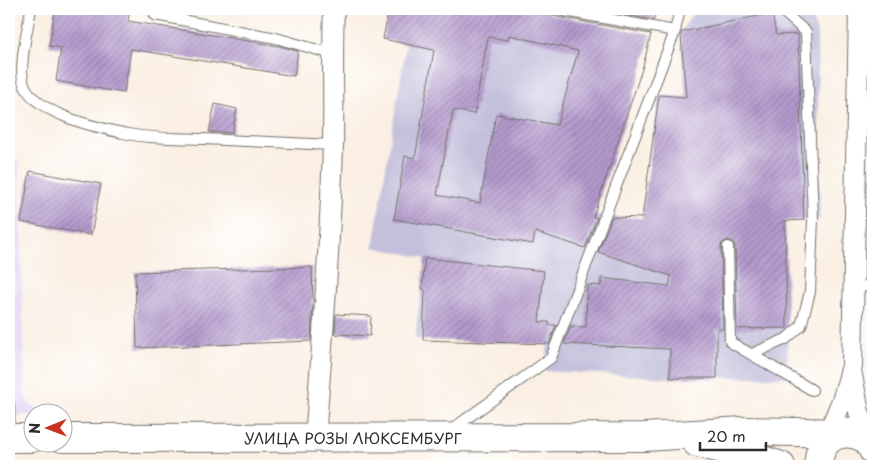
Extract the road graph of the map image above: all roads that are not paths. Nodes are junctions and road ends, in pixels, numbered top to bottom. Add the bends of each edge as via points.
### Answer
1 (31, 9) edge
2 (334, 9) edge
3 (554, 9) edge
4 (680, 9) edge
5 (780, 9) edge
6 (862, 12) edge
7 (155, 15) dead end
8 (675, 31) junction
9 (332, 54) junction
10 (333, 145) junction
11 (728, 247) dead end
12 (864, 287) edge
13 (752, 354) junction
14 (852, 366) junction
15 (812, 390) dead end
16 (9, 404) edge
17 (644, 436) junction
18 (440, 437) junction
19 (17, 438) edge
20 (72, 438) edge
21 (315, 438) junction
22 (853, 445) edge
23 (720, 447) junction
24 (748, 466) edge
25 (781, 466) edge

1 - 10 lane via 21,73 30,94 54,112 124,134
2 - 9 street
3 - 8 lane
4 - 8 lane
5 - 13 lane via 806,32 813,219 810,292 800,326 786,339
6 - 12 street
7 - 9 lane via 276,38
8 - 18 lane via 551,358
9 - 10 street
10 - 21 street
11 - 13 lane via 730,342
12 - 14 street
13 - 15 lane
14 - 22 street via 859,412
14 - 22 street via 844,398
16 - 19 lane
17 - 18 street, УЛИЦА РОЗЫ ЛЮКСЕМБУРГ
17 - 22 street, УЛИЦА РОЗЫ ЛЮКСЕМБУРГ via 744,431
17 - 23 street, УЛИЦА РОЗЫ ЛЮКСЕМБУРГ
18 - 21 street, УЛИЦА РОЗЫ ЛЮКСЕМБУРГ
20 - 21 street, УЛИЦА РОЗЫ ЛЮКСЕМБУРГ
23 - 24 street via 740,456
23 - 25 street, УЛИЦА РОЗЫ ЛЮКСЕМБУРГ

